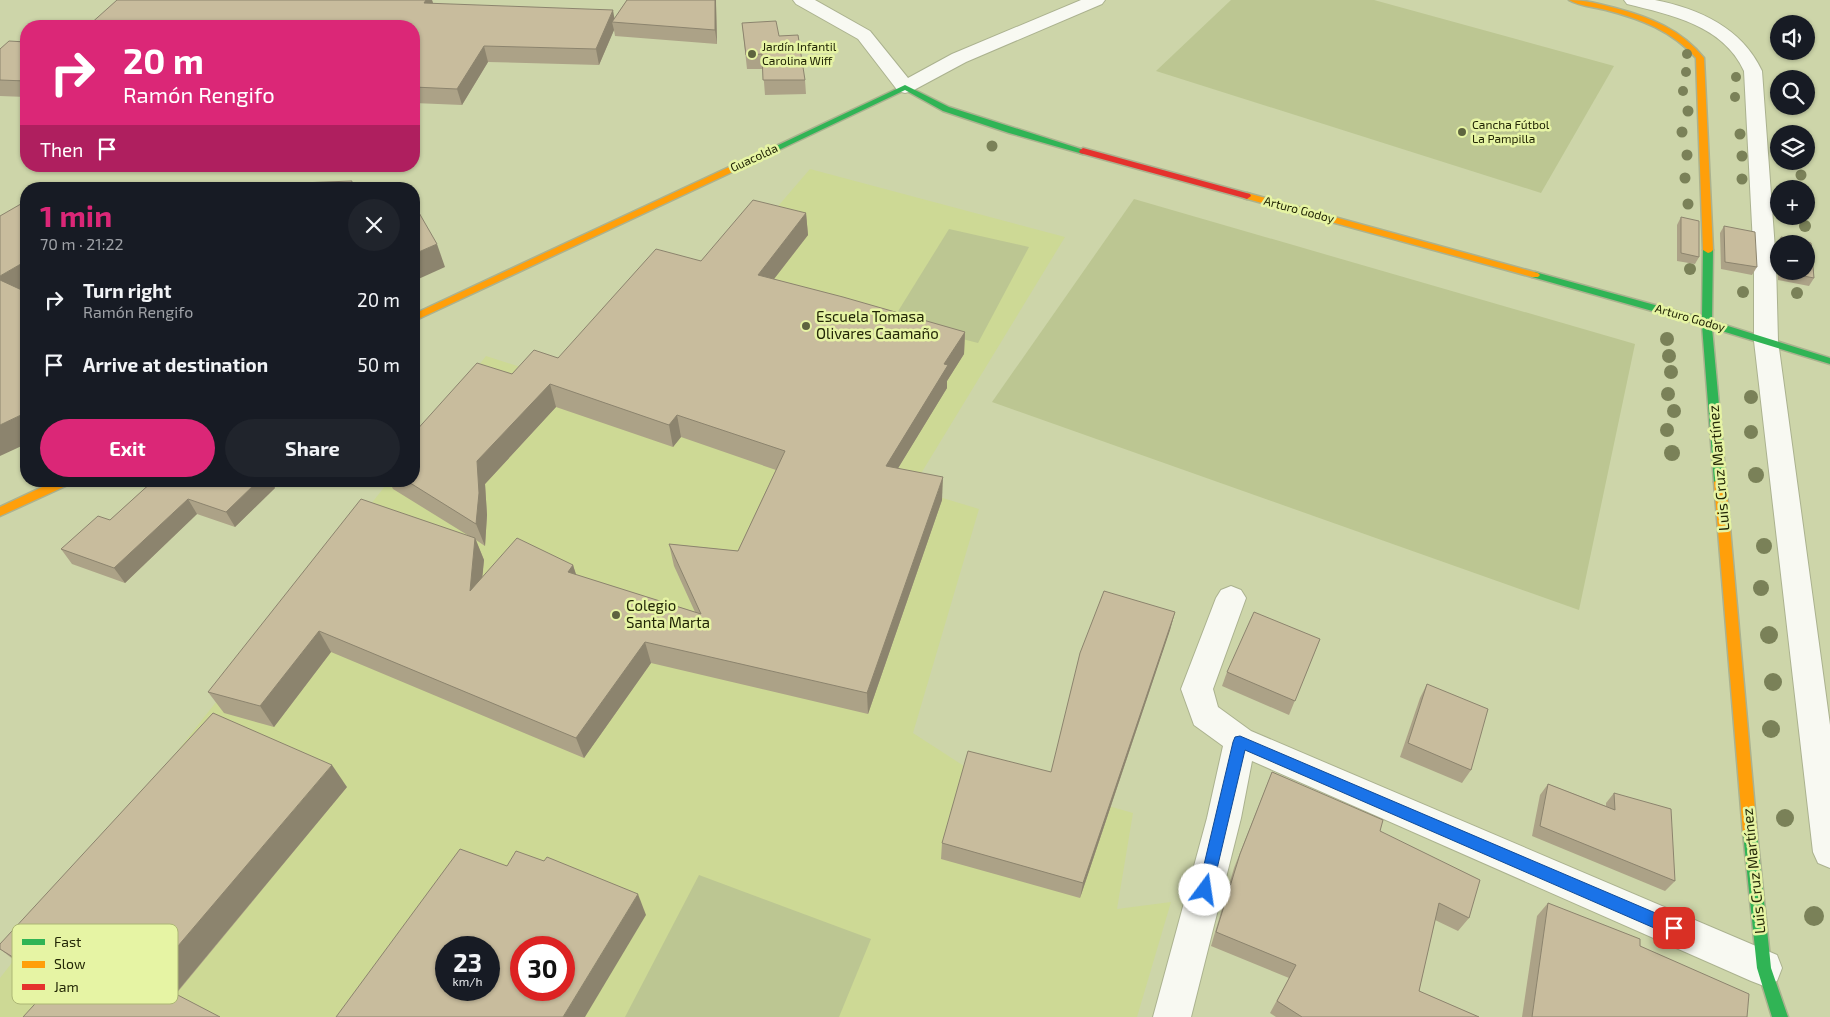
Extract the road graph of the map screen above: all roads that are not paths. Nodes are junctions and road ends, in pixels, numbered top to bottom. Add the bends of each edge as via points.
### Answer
1 (802, 0) edge
2 (1096, 0) edge
3 (1573, 0) edge
4 (1633, 0) edge
5 (905, 87) junction
6 (420, 315) edge
7 (1707, 323) junction
8 (1766, 341) junction
9 (1830, 361) edge
10 (53, 487) edge
11 (0, 512) edge
12 (1231, 598) dead end
13 (1240, 742) junction
14 (1830, 852) edge
15 (1764, 968) junction
16 (1172, 1017) edge
17 (1780, 1017) edge

1 - 5 street, Arturo Godoy via 864,34
2 - 5 street, Guacolda via 960,58
3 - 7 street, Luis Cruz Martínez via 1667,28 1690,44 1700,58 1708,249
4 - 8 street via 1674,11 1707,25 1734,42 1750,62 1766,263
5 - 6 street, Guacolda
5 - 7 street, Arturo Godoy via 946,109 1012,131
7 - 8 street, Arturo Godoy
7 - 15 street, Luis Cruz Martínez via 1741,746
8 - 9 street, Arturo Godoy
8 - 14 street
10 - 11 street
12 - 13 street via 1197,689 1205,715
13 - 15 street
13 - 16 street via 1224,818
15 - 17 street, Luis Cruz Martínez

